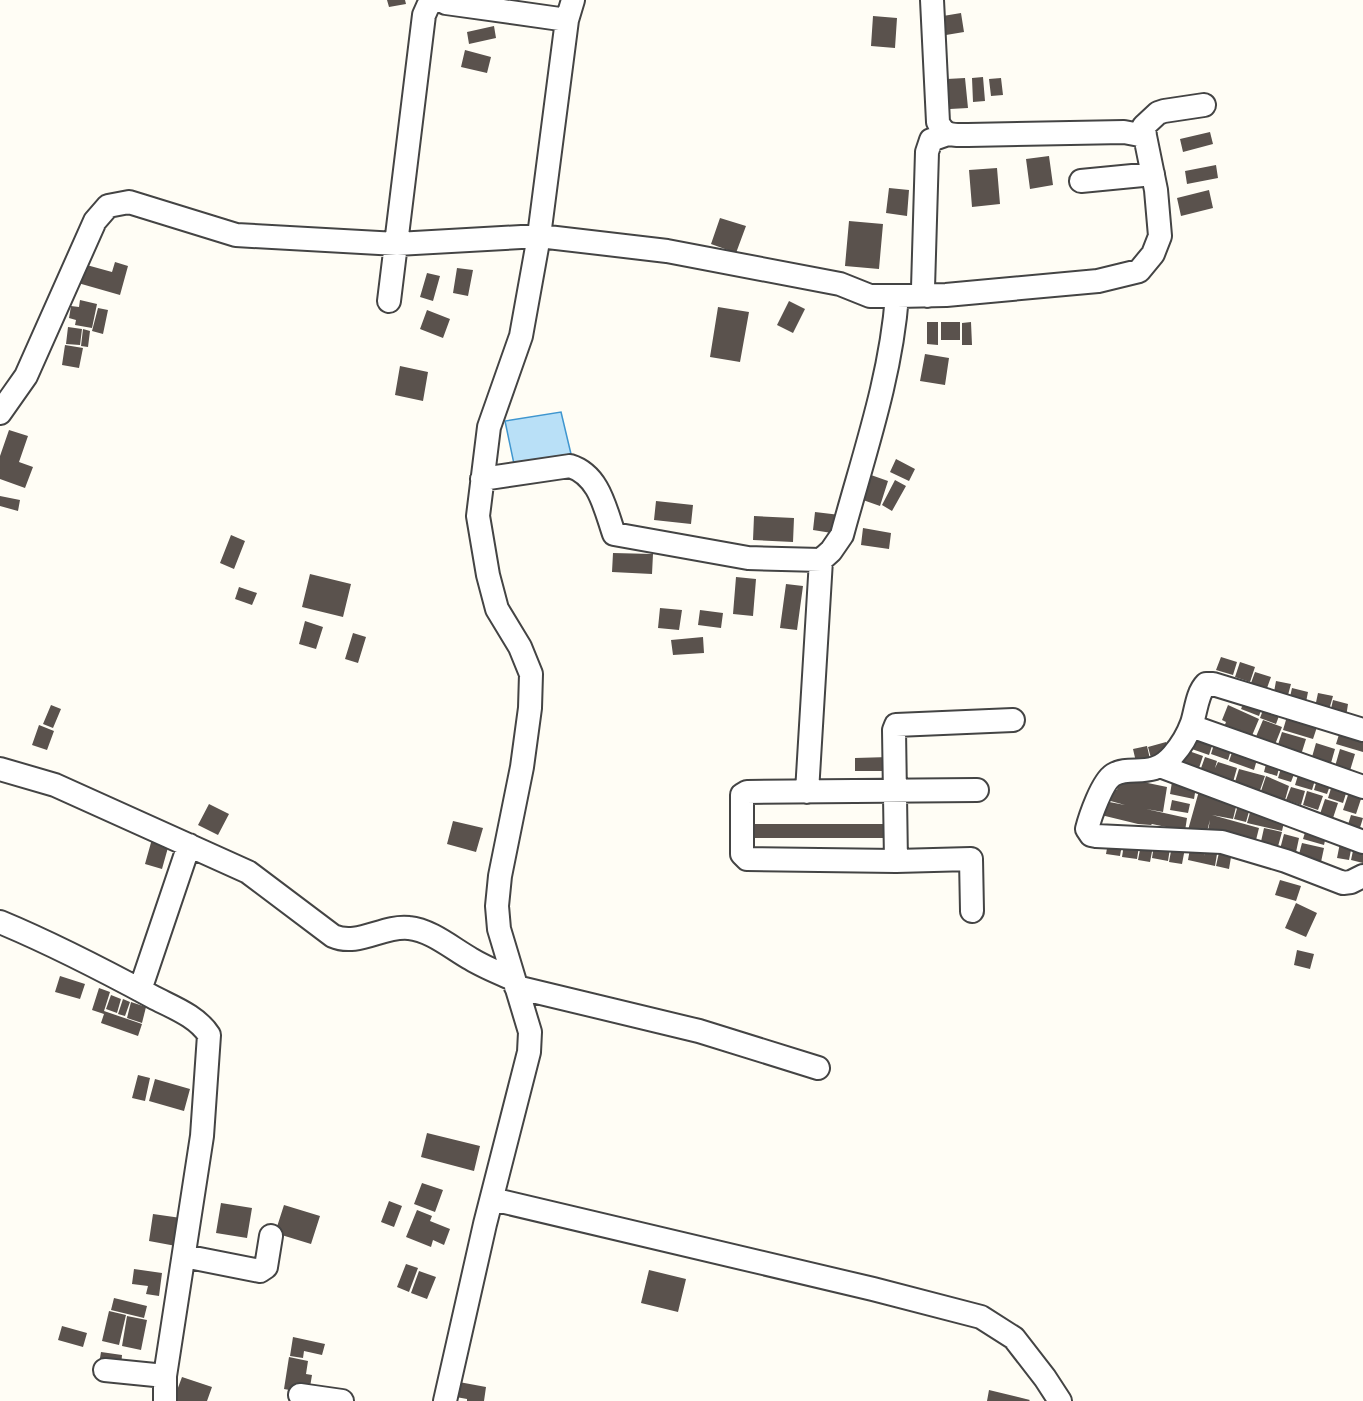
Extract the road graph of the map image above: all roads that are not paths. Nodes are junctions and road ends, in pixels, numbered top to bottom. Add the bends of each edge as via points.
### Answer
1 (435, 0) edge
2 (440, 0) edge
3 (932, 0) edge
4 (570, 10) edge
5 (1204, 105) dead end
6 (948, 135) junction
7 (1144, 136) junction
8 (1153, 174) junction
9 (1081, 181) dead end
10 (539, 237) junction
11 (397, 244) junction
12 (897, 296) junction
13 (928, 296) junction
14 (389, 301) dead end
15 (0, 413) edge
16 (482, 478) junction
17 (821, 561) junction
18 (1013, 720) dead end
19 (1191, 726) junction
20 (1363, 730) edge
21 (1160, 766) junction
22 (0, 769) edge
23 (1363, 787) edge
24 (977, 790) dead end
25 (895, 791) junction
26 (807, 792) junction
27 (1363, 842) edge
28 (189, 845) junction
29 (896, 861) junction
30 (1363, 876) edge
31 (972, 911) dead end
32 (0, 922) edge
33 (499, 929) junction
34 (474, 961) junction
35 (514, 983) junction
36 (140, 990) junction
37 (818, 1068) dead end
38 (492, 1198) junction
39 (271, 1236) dead end
40 (184, 1256) junction
41 (105, 1370) dead end
42 (165, 1376) junction
43 (300, 1395) dead end
44 (165, 1401) edge
45 (342, 1401) edge
46 (445, 1401) edge
47 (1060, 1401) edge

1 - 11 street via 424,15
2 - 4 street
3 - 6 street via 938,122
4 - 10 street
5 - 7 street via 1158,113 1144,126
6 - 7 street via 1124,132
6 - 13 street via 931,140 927,152 923,288
7 - 8 street
8 - 9 street
8 - 13 street via 1160,236 1153,254 1139,271 1098,281
10 - 11 street
10 - 12 street via 667,251 840,284 870,296
10 - 16 street via 522,336 489,427
11 - 14 street
11 - 15 street via 236,236 129,202 108,206 95,221 26,376
12 - 13 street
12 - 17 street via 880,396 842,535
16 - 17 street via 570,466 580,469 595,484 614,534 748,558
16 - 33 street via 478,516 488,575 497,609 531,674 522,767 497,892
17 - 26 street
18 - 25 street via 896,724
19 - 20 street via 1202,689 1208,683
19 - 21 street via 1174,754
19 - 23 street
21 - 27 street
21 - 30 street via 1113,775 1102,791 1088,832 1096,836 1222,842 1343,883
22 - 28 street via 55,785
24 - 25 street
25 - 26 street
25 - 29 street
26 - 29 street via 742,795 744,856
28 - 34 street via 248,872 341,940 408,928 425,933
28 - 36 street
29 - 31 street via 971,860
32 - 36 street via 46,941
33 - 34 street
33 - 35 street
34 - 35 street
35 - 37 street via 699,1031
35 - 38 street via 530,1032 530,1052
36 - 40 street via 195,1020 209,1035 202,1137
38 - 46 street
38 - 47 street via 981,1317 1014,1338
39 - 40 street via 266,1267 260,1271
40 - 42 street
41 - 42 street
42 - 44 street
43 - 45 street

